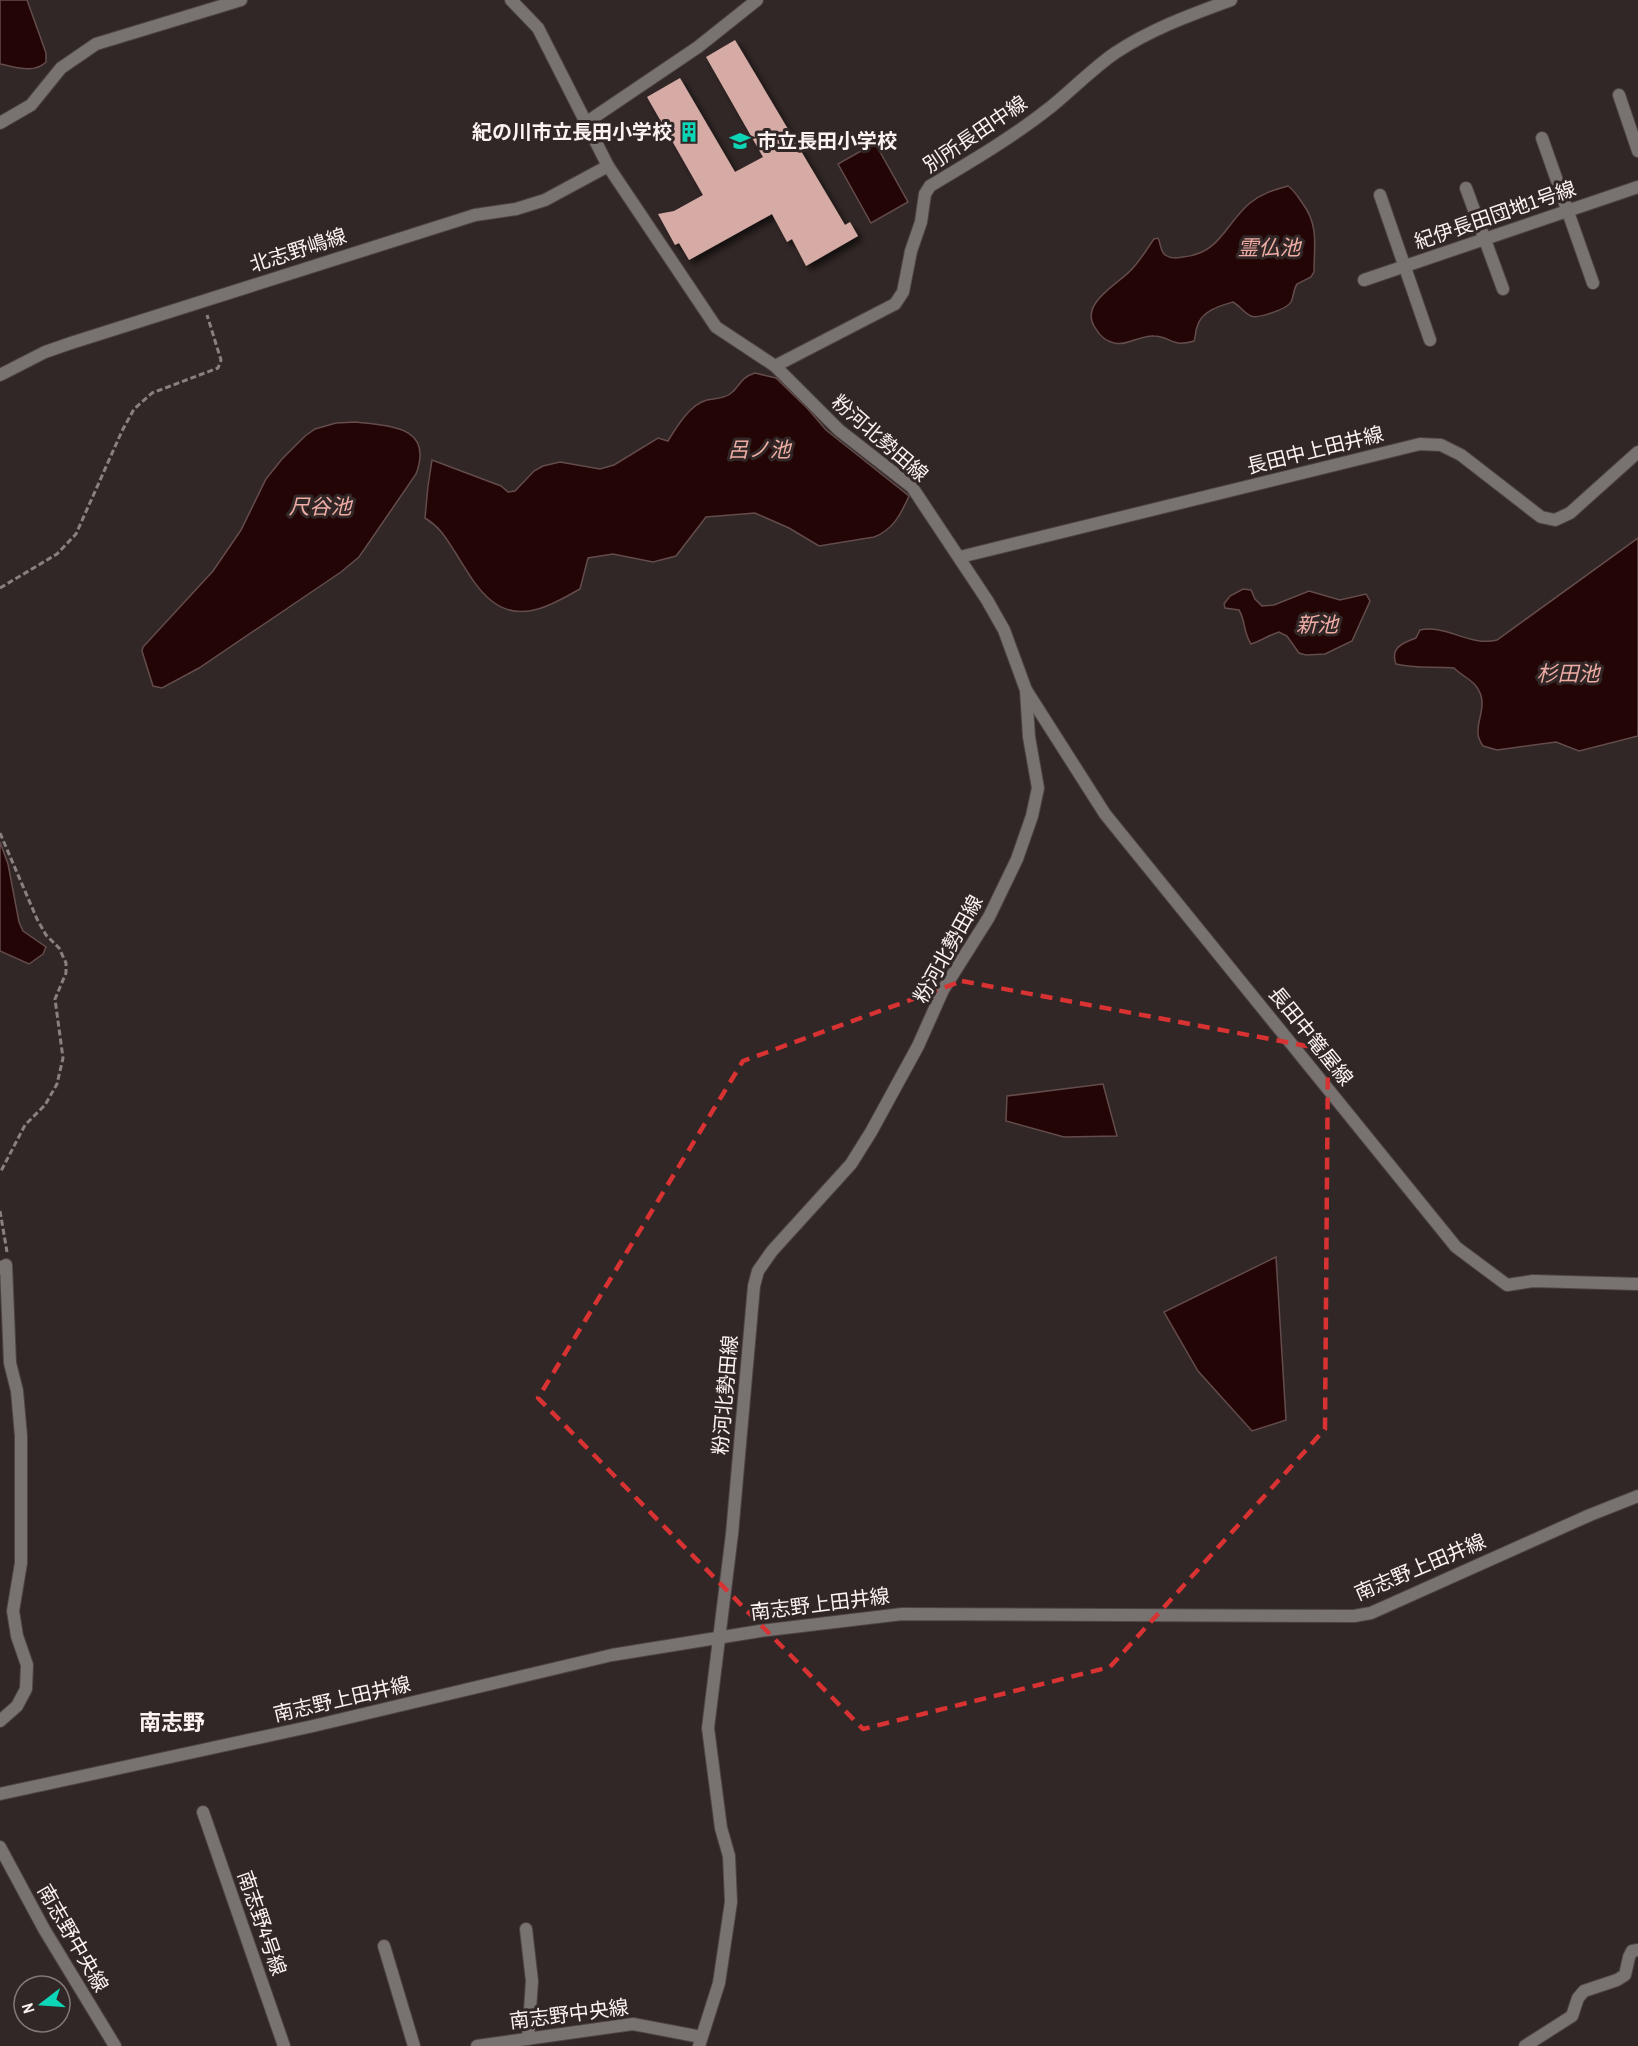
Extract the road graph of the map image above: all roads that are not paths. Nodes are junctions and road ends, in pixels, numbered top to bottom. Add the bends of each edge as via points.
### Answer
1 (241, 0) edge
2 (511, 0) edge
3 (757, 0) edge
4 (1231, 0) edge
5 (1619, 95) dead end
6 (587, 122) junction
7 (0, 123) edge
8 (1542, 138) dead end
9 (1638, 151) edge
10 (608, 166) junction
11 (1638, 187) edge
12 (1466, 188) dead end
13 (1380, 195) dead end
14 (1567, 211) junction
15 (1485, 239) junction
16 (1405, 266) junction
17 (1364, 280) dead end
18 (1593, 283) dead end
19 (1503, 289) dead end
20 (1430, 340) dead end
21 (775, 366) junction
22 (0, 375) edge
23 (1638, 452) edge
24 (960, 557) junction
25 (1026, 690) junction
26 (3, 1267) edge
27 (1638, 1284) edge
28 (1638, 1496) edge
29 (719, 1637) junction
30 (0, 1720) edge
31 (0, 1794) edge
32 (203, 1812) dead end
33 (0, 1847) edge
34 (526, 1929) dead end
35 (384, 1946) dead end
36 (1638, 1950) edge
37 (524, 2041) edge
38 (700, 2041) edge
39 (115, 2046) edge
40 (284, 2046) edge
41 (414, 2046) edge
42 (477, 2046) edge
43 (1525, 2046) edge

1 - 7 street via 96,44 61,68 31,105
2 - 6 street, 粉河北勢田線 via 538,28
3 - 6 street via 698,47
4 - 21 street, 別所長田中線 via 1158,28 1116,53 1010,138 930,186 903,292 895,304
5 - 9 street
6 - 10 street, 粉河北勢田線
8 - 14 street
10 - 21 street, 粉河北勢田線 via 716,327
10 - 22 street, 北志野嶋線 via 545,201 475,215 71,343
11 - 14 street, 紀伊長田団地1号線
12 - 15 street
13 - 16 street
14 - 15 street, 紀伊長田団地1号線
14 - 18 street
15 - 16 street, 紀伊長田団地1号線
15 - 19 street
16 - 17 street, 紀伊長田団地1号線
16 - 20 street
21 - 24 street, 粉河北勢田線 via 839,430 912,488
23 - 24 street, 長田中上田井線 via 1570,513 1555,520 1541,517 1461,455 1441,446 1420,444
24 - 25 street, 粉河北勢田線 via 1004,630
25 - 27 street, 長田中篭屋線 via 1105,814 1456,1247 1507,1285 1533,1281
25 - 29 street, 粉河北勢田線 via 1038,788 1017,859 989,917 944,990 918,1046 851,1164 772,1251 758,1272
26 - 30 street via 10,1363 21,1436 21,1563 13,1611 27,1665 26,1689 17,1706
28 - 29 street, 南志野上田井線 via 1371,1613 1354,1616 902,1614
29 - 31 street, 南志野上田井線 via 612,1655 313,1726
29 - 38 street, 粉河北勢田線 via 708,1728 729,1856 731,1902 719,1983
32 - 40 street, 南志野4号線
33 - 39 street, 南志野中央線
34 - 37 street via 532,1981
35 - 41 street
36 - 43 street via 1632,1951 1625,1975 1584,1991 1572,2016
37 - 38 street, 南志野中央線 via 633,2024
37 - 42 street, 南志野中央線

